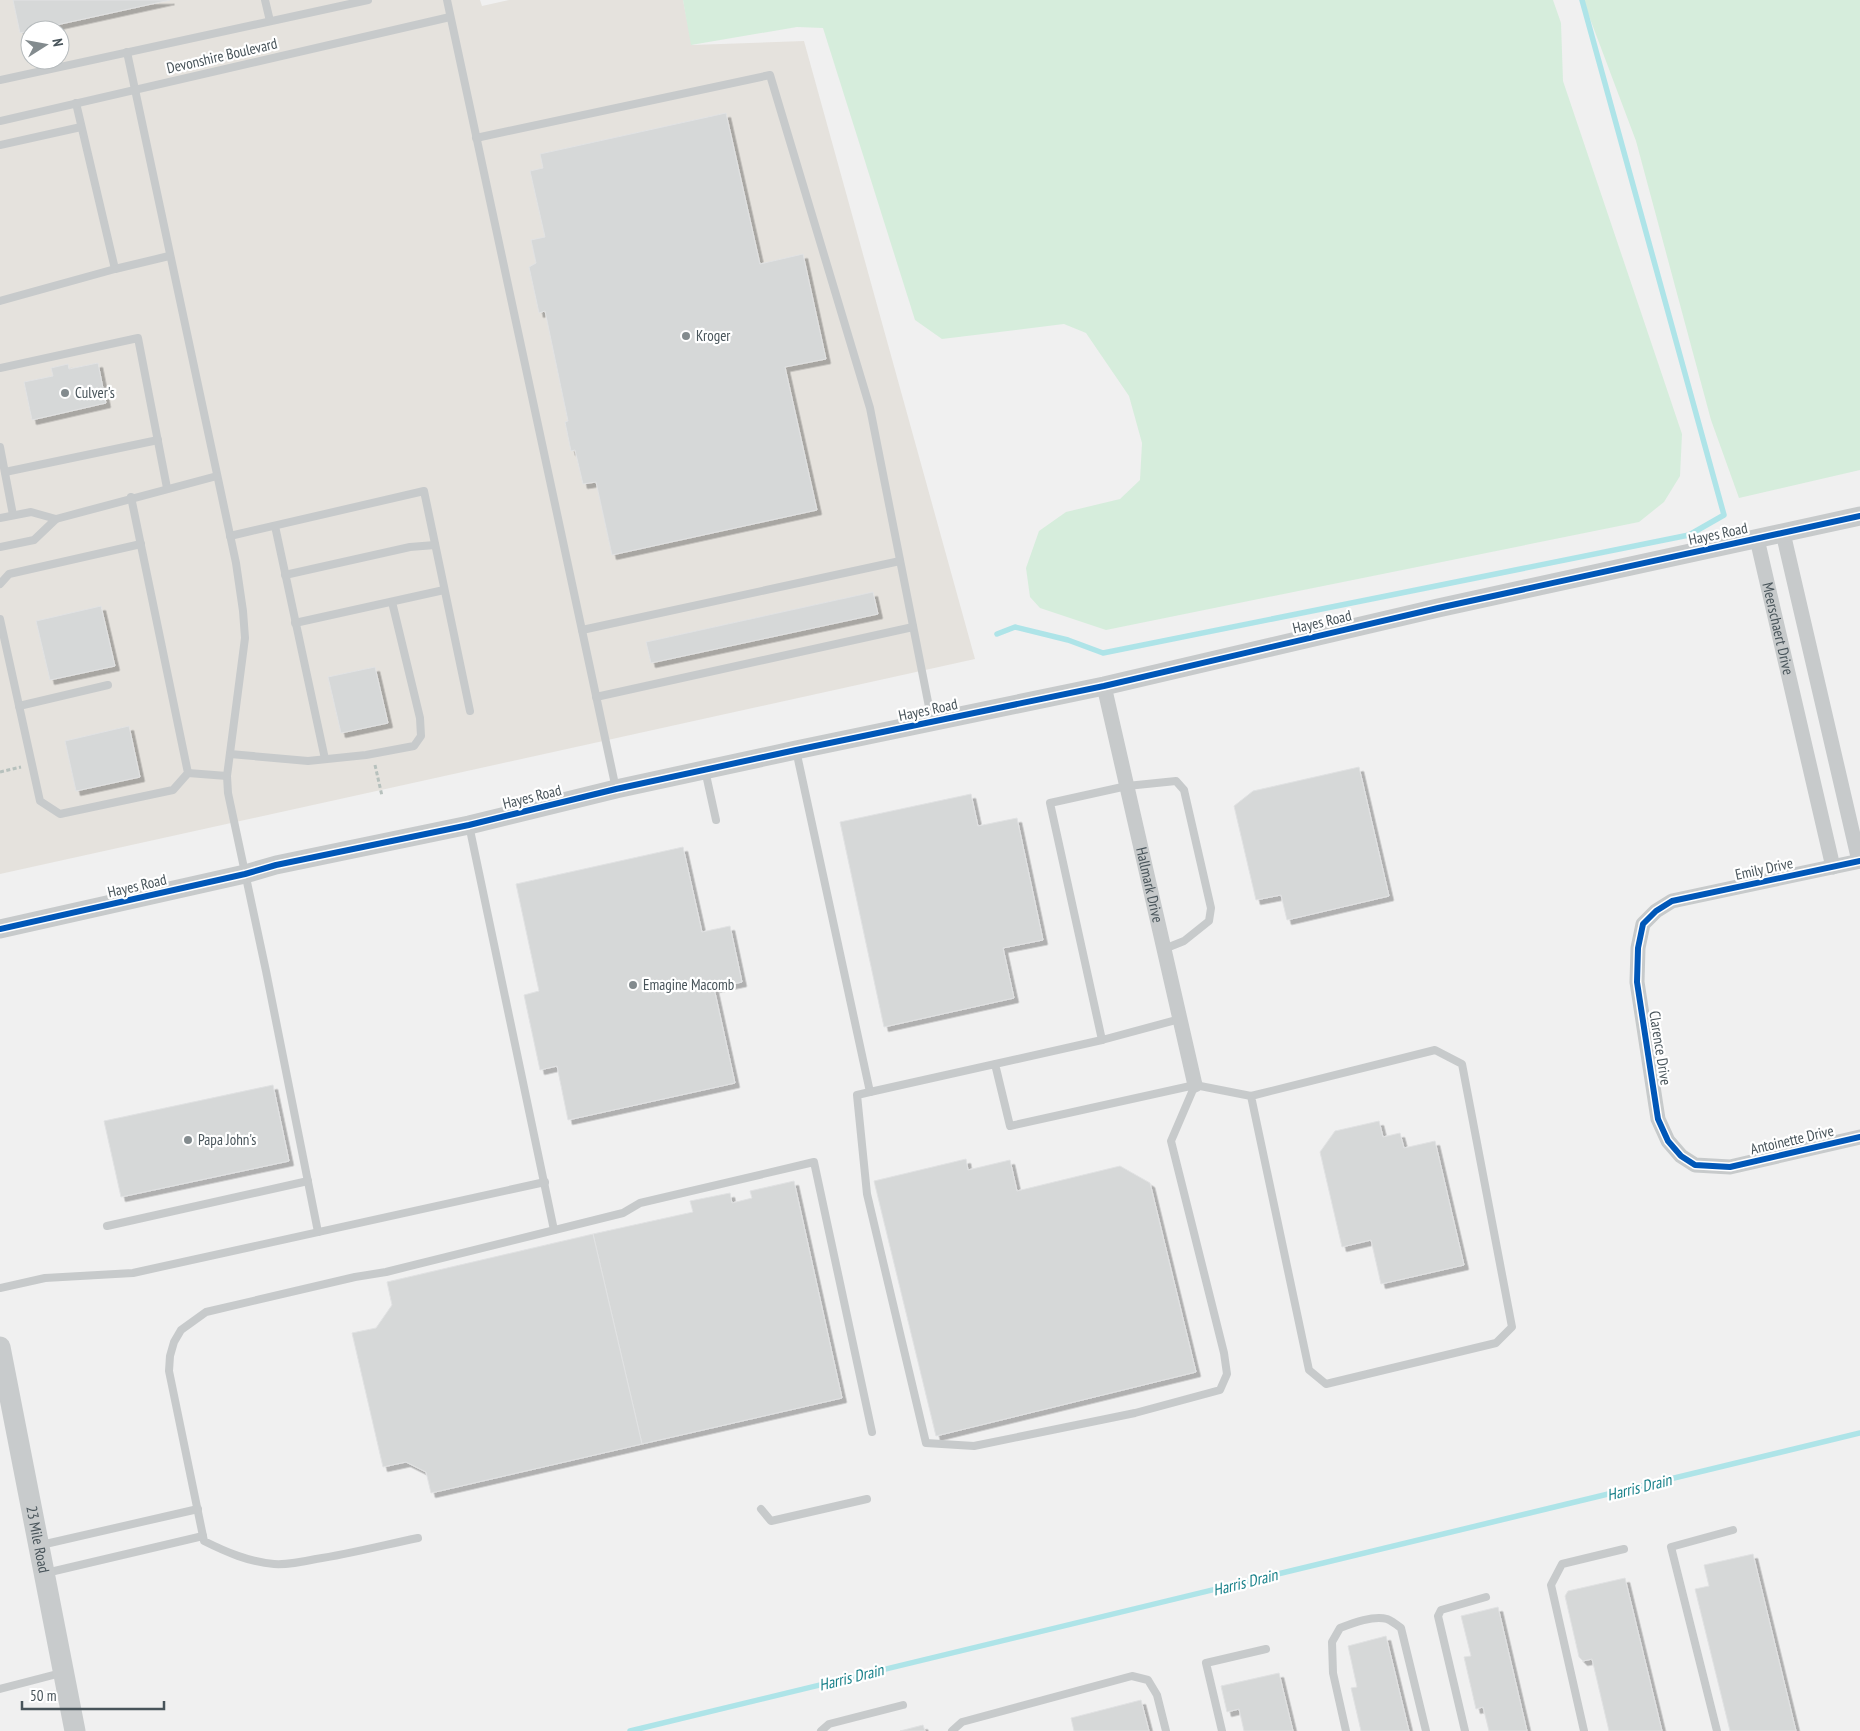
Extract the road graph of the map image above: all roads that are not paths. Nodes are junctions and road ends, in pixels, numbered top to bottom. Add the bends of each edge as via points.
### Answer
1 (265, 0) edge
2 (320, 0) edge
3 (368, 0) edge
4 (446, 0) edge
5 (320, 10) junction
6 (450, 17) junction
7 (270, 21) junction
8 (126, 52) junction
9 (0, 80) edge
10 (134, 90) junction
11 (76, 103) junction
12 (0, 121) edge
13 (81, 127) junction
14 (476, 138) junction
15 (0, 145) edge
16 (169, 256) junction
17 (115, 269) junction
18 (0, 301) edge
19 (0, 368) edge
20 (158, 440) junction
21 (0, 447) edge
22 (5, 472) junction
23 (217, 476) junction
24 (167, 488) junction
25 (131, 498) junction
26 (13, 515) junction
27 (1860, 516) edge
28 (0, 518) edge
29 (56, 519) junction
30 (275, 526) junction
31 (1783, 533) junction
32 (230, 536) junction
33 (1757, 539) junction
34 (141, 544) junction
35 (435, 545) junction
36 (0, 547) edge
37 (900, 561) junction
38 (285, 575) junction
39 (0, 584) edge
40 (444, 590) junction
41 (392, 602) junction
42 (0, 619) edge
43 (295, 623) junction
44 (913, 627) junction
45 (582, 630) junction
46 (108, 685) dead end
47 (1104, 686) junction
48 (596, 697) junction
49 (19, 706) junction
50 (470, 711) dead end
51 (1825, 714) junction
52 (1799, 720) junction
53 (932, 722) junction
54 (796, 750) junction
55 (230, 754) junction
56 (324, 759) junction
57 (705, 770) junction
58 (188, 773) junction
59 (227, 776) junction
60 (1127, 786) junction
61 (616, 790) junction
62 (716, 820) dead end
63 (469, 825) junction
64 (1860, 861) edge
65 (1833, 867) junction
66 (245, 874) junction
67 (1672, 901) joint
68 (0, 928) edge
69 (1164, 949) junction
70 (1180, 1019) junction
71 (1102, 1040) junction
72 (995, 1064) junction
73 (1195, 1085) junction
74 (870, 1092) junction
75 (1251, 1096) junction
76 (1860, 1137) edge
77 (1730, 1167) joint
78 (308, 1181) junction
79 (545, 1182) junction
80 (107, 1226) dead end
81 (554, 1230) junction
82 (318, 1232) junction
83 (0, 1288) edge
84 (0, 1347) edge
85 (872, 1432) dead end
86 (868, 1499) dead end
87 (198, 1509) junction
88 (761, 1509) dead end
89 (1733, 1530) dead end
90 (203, 1536) junction
91 (418, 1538) dead end
92 (38, 1545) junction
93 (1624, 1549) dead end
94 (44, 1573) junction
95 (1486, 1597) dead end
96 (1266, 1649) dead end
97 (63, 1672) junction
98 (0, 1688) edge
99 (902, 1705) dead end
100 (75, 1731) edge
101 (821, 1731) edge
102 (952, 1731) edge
103 (1166, 1731) edge
104 (1222, 1731) edge
105 (1346, 1731) edge
106 (1426, 1731) edge
107 (1465, 1731) edge
108 (1584, 1731) edge
109 (1717, 1731) edge

1 - 7 lane
2 - 5 lane
3 - 5 lane, Devonshire Boulevard
4 - 6 lane
5 - 7 lane, Devonshire Boulevard
6 - 10 lane, Devonshire Boulevard
6 - 14 lane
7 - 8 lane, Devonshire Boulevard
8 - 9 lane, Devonshire Boulevard
8 - 10 lane
10 - 11 lane, Devonshire Boulevard
10 - 16 lane
11 - 12 lane, Devonshire Boulevard
11 - 13 lane
13 - 15 lane
13 - 17 lane
14 - 37 lane via 770,75 870,408
14 - 45 lane
16 - 17 lane
16 - 23 lane
17 - 18 lane
19 - 20 lane via 138,338
20 - 22 lane
20 - 24 lane
21 - 22 lane
22 - 26 lane
23 - 24 lane
23 - 32 lane
24 - 25 lane
25 - 29 lane
25 - 34 lane
26 - 28 lane
26 - 29 lane via 31,512
27 - 31 street, Hayes Road
29 - 36 lane via 34,540
30 - 32 lane
30 - 35 lane via 424,491
30 - 38 lane
31 - 33 street, Hayes Road
31 - 51 street, Meerschaert Drive
32 - 55 lane via 245,638
33 - 47 street, Hayes Road via 1428,610
33 - 52 street, Meerschaert Drive
34 - 39 lane via 9,574
34 - 58 lane
35 - 38 lane via 410,547
35 - 40 lane
37 - 44 lane
37 - 45 lane
38 - 43 lane
40 - 41 lane
40 - 50 lane
41 - 43 lane
41 - 56 lane via 420,718 421,736 414,746
42 - 49 lane
43 - 56 lane
44 - 48 lane
44 - 53 lane
45 - 48 lane
46 - 49 lane
47 - 53 street, Hayes Road
47 - 60 street, Hallmark Drive
48 - 61 lane
49 - 58 lane via 40,801 60,814 173,790
51 - 52 street
51 - 64 street, Meerschaert Drive
52 - 65 street, Meerschaert Drive
53 - 54 street, Hayes Road
54 - 57 street, Hayes Road
54 - 74 lane
55 - 56 lane via 308,761
55 - 59 lane
57 - 61 street, Hayes Road
57 - 62 lane
58 - 59 lane
59 - 66 lane
60 - 69 street, Hallmark Drive
60 - 69 lane via 1176,781 1184,790 1211,908 1209,921 1184,941
60 - 71 lane via 1050,803
61 - 63 street, Hayes Road
63 - 66 street, Hayes Road
63 - 79 lane
64 - 65 street, Emily Drive
65 - 67 street, Emily Drive
66 - 68 street, Hayes Road
66 - 78 lane
67 - 77 street, Clarence Drive via 1643,924 1638,948 1637,982 1658,1119 1668,1142 1680,1156 1695,1165
69 - 70 street, Hallmark Drive
70 - 71 lane
70 - 73 street, Hallmark Drive
71 - 72 lane
72 - 73 lane via 1010,1126
72 - 74 lane
73 - 74 lane via 1171,1141 1224,1353 1227,1374 1220,1390 1135,1413 974,1446 926,1443 867,1194 858,1095
73 - 75 lane
75 - 75 lane via 1435,1050 1462,1064 1512,1327 1496,1343 1326,1384 1309,1370
76 - 77 street, Antoinette Drive
78 - 80 lane
78 - 82 lane
79 - 81 lane
79 - 82 lane
81 - 85 lane via 623,1213 640,1203 814,1162
81 - 87 lane via 206,1312 192,1320 174,1342 169,1371
82 - 83 lane via 133,1273 45,1278
84 - 92 main road, 23 Mile Road
86 - 88 lane via 771,1521
87 - 90 lane
87 - 92 lane
89 - 109 lane via 1671,1547
90 - 91 lane via 204,1541 225,1552 274,1564 326,1558
90 - 94 lane
92 - 94 main road, 23 Mile Road
93 - 108 lane via 1562,1564 1551,1585
94 - 97 main road, 23 Mile Road
95 - 107 lane via 1441,1610 1438,1616
96 - 104 lane via 1206,1663
97 - 98 lane
97 - 100 main road, 23 Mile Road
99 - 101 lane via 829,1724
102 - 103 lane via 962,1722 1132,1676 1148,1680 1157,1695
105 - 106 lane via 1333,1673 1332,1642 1340,1628 1382,1618 1401,1628

